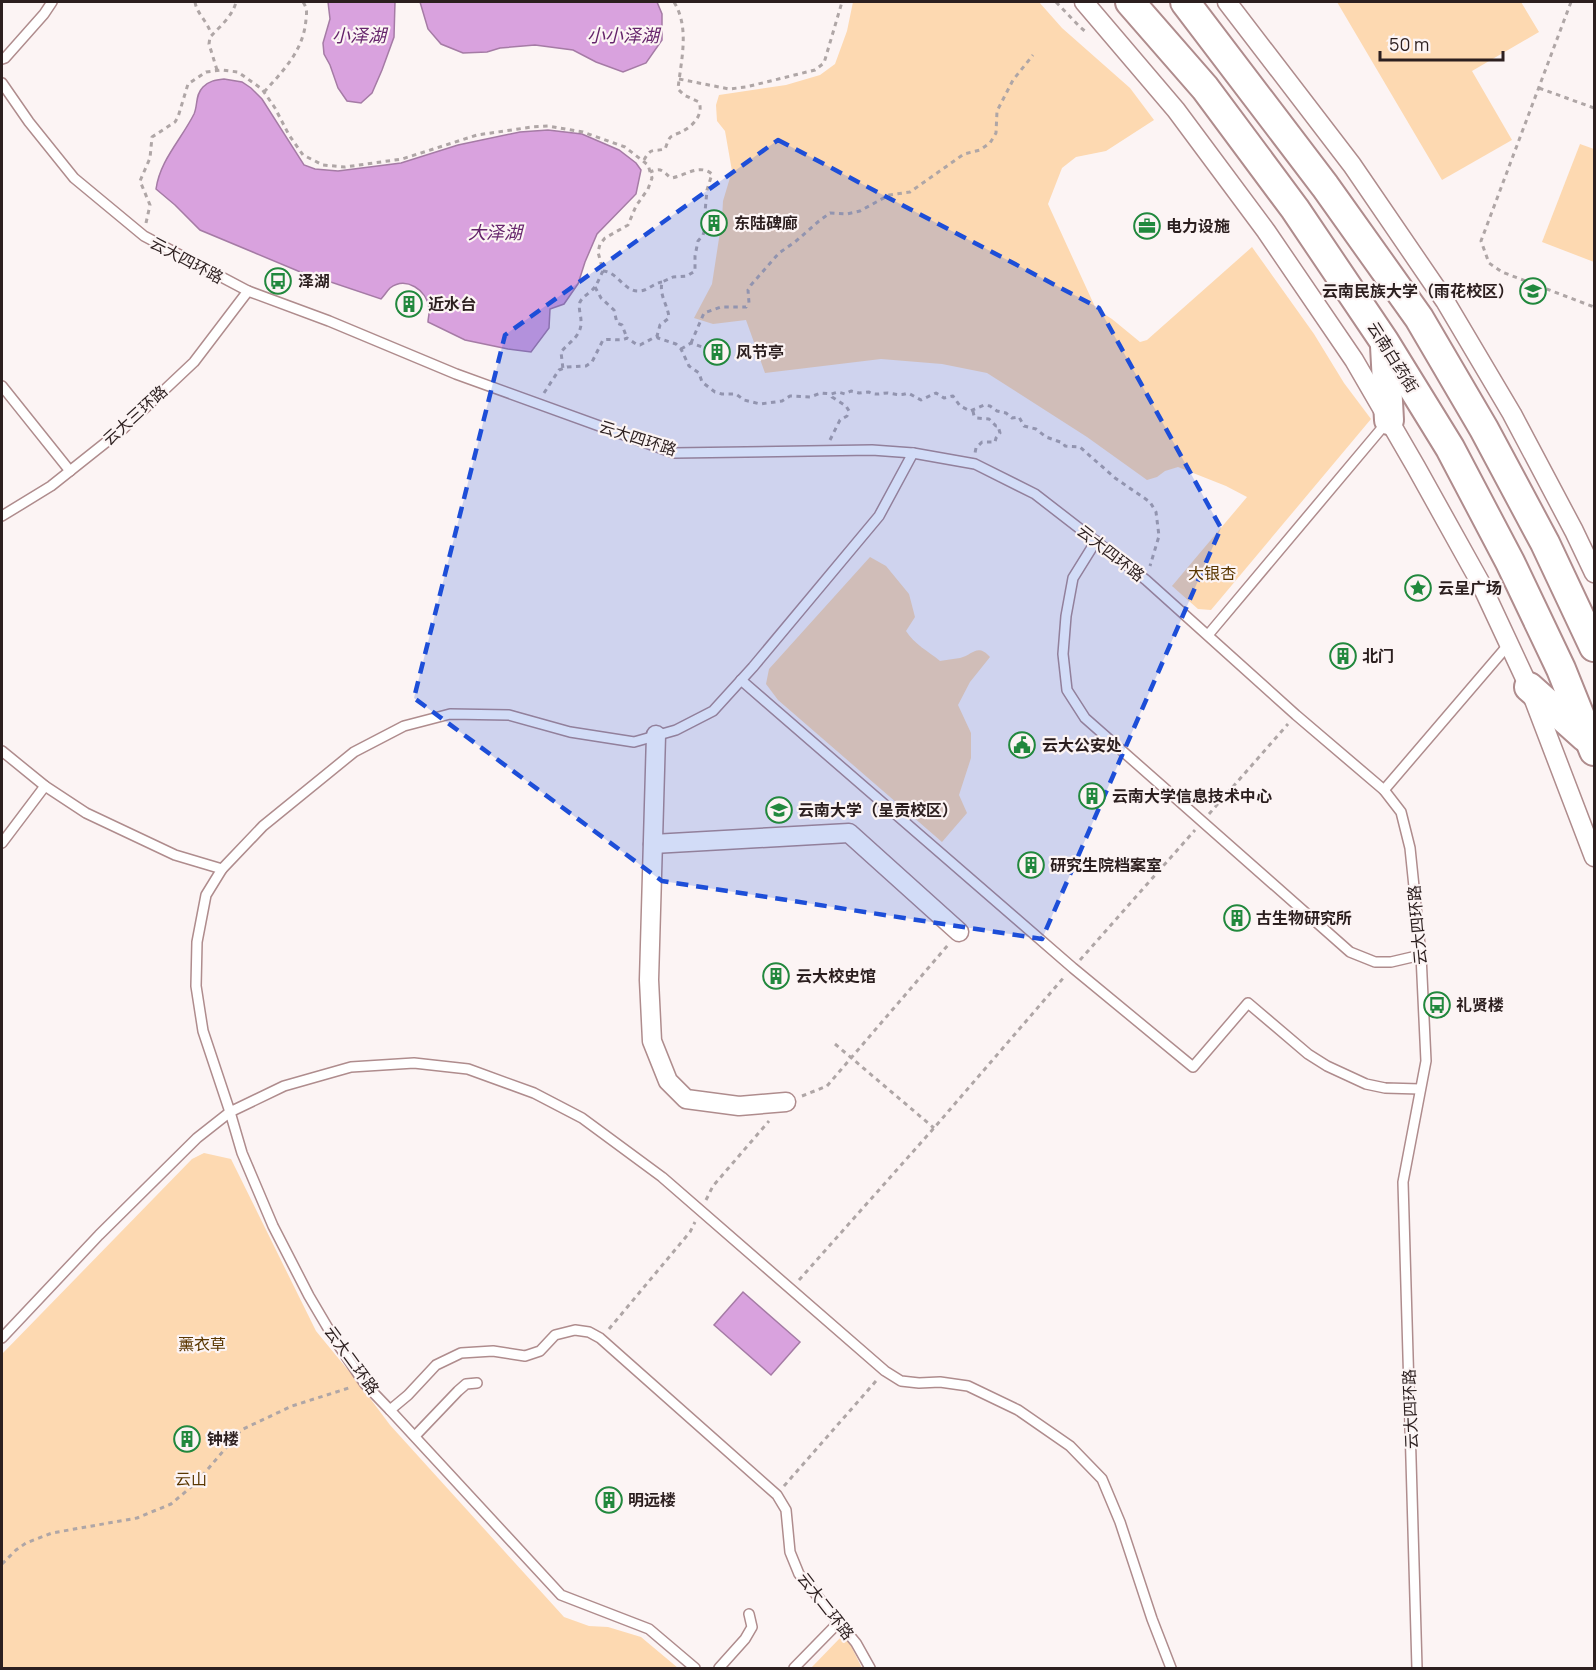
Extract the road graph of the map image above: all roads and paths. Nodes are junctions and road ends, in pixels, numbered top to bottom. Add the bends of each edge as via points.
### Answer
1 (52, 2) edge
2 (195, 2) edge
3 (236, 2) edge
4 (303, 2) edge
5 (674, 2) edge
6 (842, 2) edge
7 (1084, 2) edge
8 (1130, 2) edge
9 (1185, 2) edge
10 (1209, 2) edge
11 (1227, 2) edge
12 (1571, 2) edge
13 (212, 35) junction
14 (1033, 55) dead end
15 (2, 59) edge
16 (1233, 64) junction
17 (217, 70) junction
18 (679, 79) junction
19 (2, 83) edge
20 (1539, 88) junction
21 (264, 92) junction
22 (1594, 108) edge
23 (644, 160) junction
24 (650, 172) junction
25 (141, 234) junction
26 (603, 271) junction
27 (662, 282) junction
28 (595, 287) junction
29 (248, 291) junction
30 (1594, 307) edge
31 (657, 336) junction
32 (627, 338) junction
33 (1384, 341) junction
34 (692, 343) junction
35 (705, 348) dead end
36 (681, 349) junction
37 (563, 369) junction
38 (2, 386) edge
39 (831, 394) junction
40 (539, 403) junction
41 (973, 411) junction
42 (1389, 420) junction
43 (831, 451) junction
44 (913, 453) junction
45 (975, 464) junction
46 (70, 471) junction
47 (2, 516) edge
48 (1096, 541) junction
49 (1594, 573) edge
50 (1146, 580) junction
51 (1208, 635) junction
52 (1509, 644) junction
53 (1594, 647) edge
54 (741, 680) junction
55 (1529, 687) junction
56 (1296, 715) junction
57 (656, 735) junction
58 (1593, 747) edge
59 (2, 751) edge
60 (45, 786) junction
61 (1384, 790) junction
62 (1203, 821) junction
63 (2, 843) edge
64 (653, 844) junction
65 (1594, 857) edge
66 (222, 869) junction
67 (959, 932) joint
68 (1421, 955) junction
69 (1073, 968) junction
70 (835, 1044) dead end
71 (851, 1058) junction
72 (827, 1086) dead end
73 (1420, 1089) junction
74 (786, 1102) dead end
75 (230, 1112) junction
76 (934, 1128) junction
77 (753, 1140) dead end
78 (713, 1186) dead end
79 (690, 1232) dead end
80 (792, 1288) junction
81 (2, 1338) edge
82 (600, 1338) junction
83 (885, 1371) junction
84 (477, 1383) dead end
85 (365, 1384) junction
86 (390, 1410) junction
87 (415, 1437) junction
88 (777, 1495) junction
89 (2, 1564) edge
90 (749, 1614) dead end
91 (839, 1622) junction
92 (695, 1668) edge
93 (719, 1668) edge
94 (794, 1668) edge
95 (870, 1668) edge
96 (1171, 1668) edge
97 (1417, 1668) edge

1 - 15 lane
2 - 13 path
3 - 13 path
4 - 21 path via 307,16 300,45 289,65
5 - 18 path via 680,12 684,47
6 - 18 path via 824,63 815,70 729,89
7 - 42 street via 1176,110 1266,231 1354,360
8 - 33 main road, 云南白药街 via 1205,88 1295,208
9 - 16 main road
10 - 16 main road
11 - 49 street via 1352,165 1445,302 1512,414
12 - 20 path
13 - 17 path via 209,44
14 - 34 path via 1013,80 997,111 996,133 990,143 964,154 910,192 889,195 860,211 830,213 779,253 751,285 746,307 721,307 704,313
16 - 53 main road via 1419,318 1545,543
17 - 21 path via 238,72
17 - 25 path via 206,72 189,84 175,122 152,137 150,158 140,181 150,205
18 - 23 path via 679,92 699,102 700,114 686,129 670,137 665,149 652,150
19 - 25 lane, 云大四环路 via 74,178
20 - 22 path
20 - 30 path via 1481,241 1489,263 1502,272
21 - 23 path via 303,155 323,165 345,167 402,159 477,135 531,126 583,132 625,147
23 - 24 path
24 - 26 path via 648,189 628,225 600,244
24 - 27 path via 663,170 671,178 701,169 712,174 707,190 706,226 698,241 695,271
25 - 29 lane, 云大四环路
26 - 27 path via 609,271 637,292
26 - 28 path
27 - 31 path via 661,294 669,318 660,325
28 - 32 path via 614,310
28 - 37 path via 580,302 582,324 579,334 561,352
29 - 40 lane, 云大四环路
29 - 46 lane, 云大三环路 via 194,362 124,428
31 - 32 path via 640,345
31 - 36 path
32 - 37 path via 603,340 592,362
33 - 42 main road
33 - 58 main road, 云南白药街 via 1450,448 1510,562
34 - 35 path
34 - 36 path
36 - 39 path via 689,366 715,392 736,394 740,399 760,404 790,396
37 - 40 path
38 - 46 lane
39 - 41 path via 908,393 921,400 936,393 944,399 953,396 960,406
39 - 43 path via 849,411 830,440
40 - 43 lane, 云大四环路 via 674,453
41 - 45 path via 977,418 989,419 998,426 1000,433 995,442 982,442 976,448
41 - 50 path via 990,406 1019,417 1024,426 1065,446 1080,447 1150,502 1156,512 1159,536
42 - 51 lane
42 - 52 street
43 - 44 lane, 云大四环路
44 - 45 lane, 云大四环路
44 - 54 lane, 云大二环路 via 879,516
45 - 48 lane, 云大四环路 via 1035,494
46 - 47 lane, 云大三环路
48 - 50 lane, 云大四环路
48 - 62 lane via 1071,588 1063,654 1067,690 1085,718
50 - 51 lane, 云大四环路
51 - 56 lane, 云大四环路
52 - 55 street
52 - 61 lane
54 - 57 lane, 云大二环路 via 713,711 676,730
54 - 69 lane
55 - 58 main road
55 - 65 street
56 - 61 lane, 云大四环路
56 - 62 path
57 - 64 street
57 - 66 lane, 云大二环路 via 634,742 570,732 509,715 450,714 404,726 354,752 263,826
59 - 60 lane
60 - 63 lane
60 - 66 lane via 96,817 175,855
61 - 68 lane, 云大四环路 via 1401,812 1410,848
62 - 68 lane via 1350,952 1375,962
62 - 69 path
64 - 67 street via 849,833
64 - 74 street via 649,980 652,1041 668,1081 686,1099 739,1106
66 - 75 lane, 云大二环路 via 206,895 197,942 196,986 203,1031
67 - 71 path
68 - 73 lane, 云大四环路 via 1426,1061
69 - 73 lane via 1193,1067 1248,1003 1327,1066 1366,1084
69 - 76 path
70 - 71 path
71 - 72 path
71 - 76 path
73 - 97 lane, 云大四环路 via 1403,1182
75 - 80 lane via 284,1086 351,1067 414,1063 468,1069 534,1093 582,1118 662,1177
75 - 81 lane via 197,1138 99,1235
75 - 85 lane, 云大二环路 via 242,1153 273,1226 309,1296
76 - 80 path
77 - 78 path
79 - 82 path
80 - 83 lane
82 - 86 lane, 云大二环路 via 575,1330 555,1335 540,1351 525,1356 494,1351 461,1353 436,1365
82 - 88 lane, 云大二环路
83 - 88 path
83 - 96 lane via 901,1381 968,1386 1018,1410 1070,1446 1102,1479
84 - 87 lane via 466,1384
85 - 86 lane, 云大二环路
85 - 89 path via 292,1406 241,1430 197,1482 171,1504 137,1518 52,1533 16,1550
86 - 87 lane
87 - 92 lane via 561,1595 649,1629
88 - 91 lane, 云大二环路 via 786,1510 790,1552 799,1574
90 - 93 lane via 752,1627
91 - 94 lane
91 - 95 lane, 云大二环路

